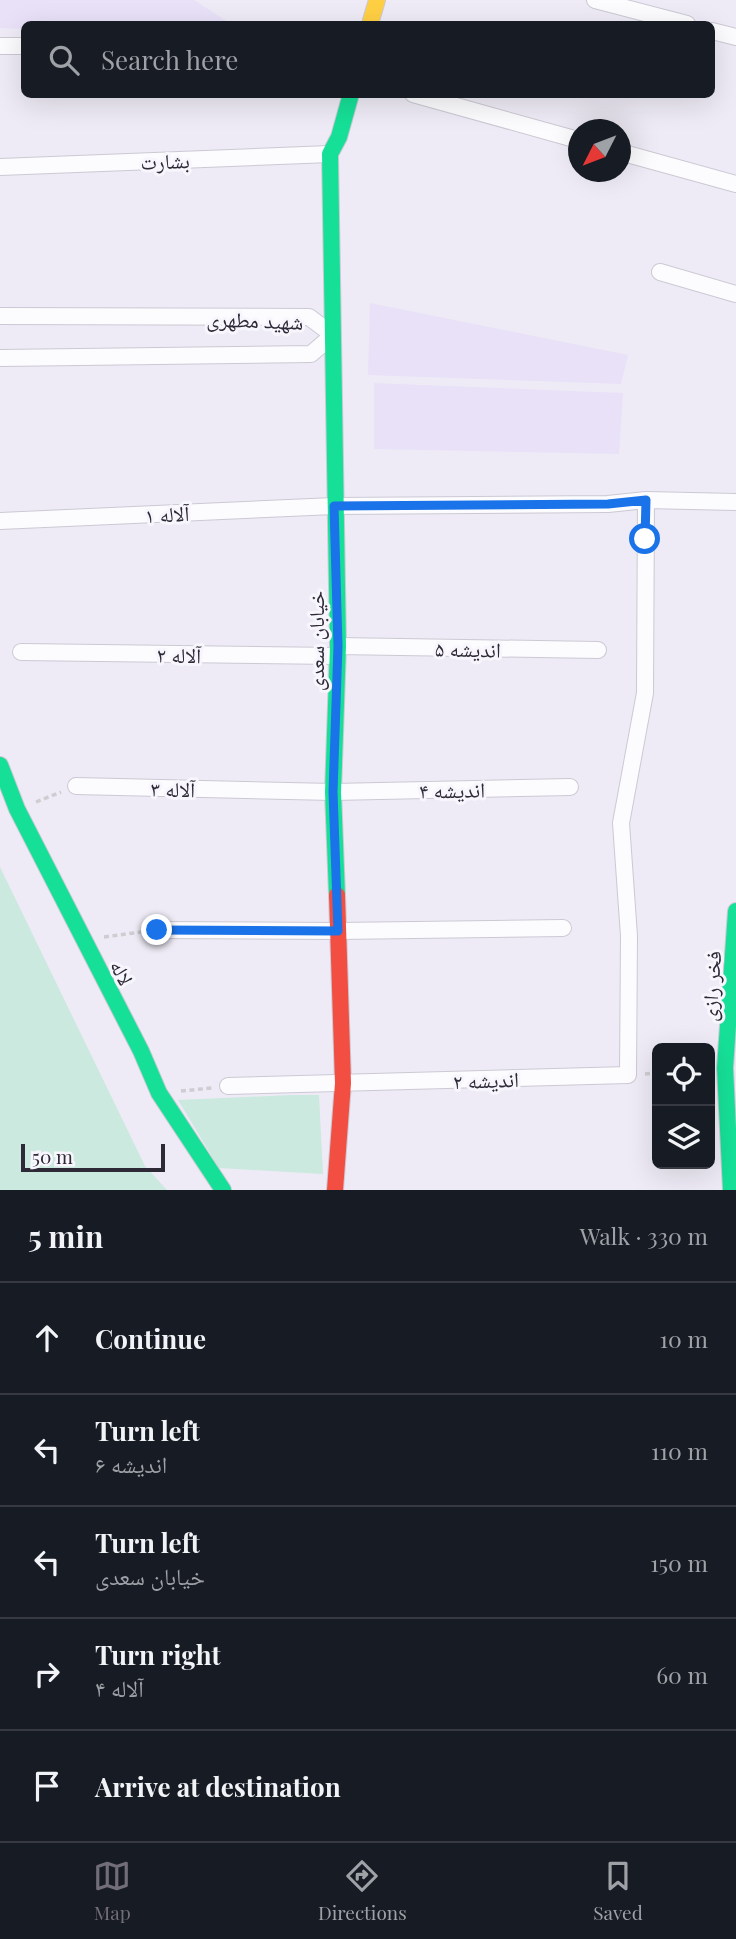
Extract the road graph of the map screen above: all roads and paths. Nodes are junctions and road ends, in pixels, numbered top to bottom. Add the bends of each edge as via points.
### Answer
1 (377, 0) edge
2 (594, 0) edge
3 (371, 21) edge
4 (675, 21) edge
5 (715, 32) edge
6 (736, 37) edge
7 (0, 46) edge
8 (21, 46) edge
9 (350, 98) edge
10 (428, 98) edge
11 (568, 137) edge
12 (330, 154) junction
13 (631, 155) edge
14 (0, 167) edge
15 (736, 184) edge
16 (660, 272) dead end
17 (736, 294) edge
18 (0, 316) edge
19 (333, 335) junction
20 (0, 358) edge
21 (646, 500) junction
22 (736, 502) edge
23 (334, 506) junction
24 (0, 521) edge
25 (598, 650) dead end
26 (337, 651) junction
27 (21, 652) dead end
28 (0, 765) edge
29 (76, 786) joint
30 (570, 787) dead end
31 (333, 792) junction
32 (17, 809) junction
33 (736, 911) edge
34 (563, 928) dead end
35 (157, 930) joint
36 (338, 931) junction
37 (84, 940) junction
38 (732, 1024) edge
39 (343, 1083) junction
40 (228, 1086) joint
41 (159, 1093) junction
42 (732, 1114) edge
43 (733, 1138) edge
44 (223, 1190) edge
45 (238, 1190) edge
46 (335, 1190) edge
47 (731, 1190) edge

1 - 3 street
2 - 4 street
5 - 6 street
7 - 8 street
9 - 12 street, خیابان سعدی
10 - 11 street
12 - 14 street, بشارت
12 - 19 street, خیابان سعدی
13 - 15 street
16 - 17 street
18 - 19 street, شهید مطهری via 309,317
19 - 20 street, شهید مطهری via 311,354
19 - 23 street, خیابان سعدی
21 - 22 street, آلاله ۱
21 - 23 street, آلاله ۱
21 - 39 street, اندیشه ۲ via 645,693 621,822 629,936 628,1076
23 - 24 street, آلاله ۱
23 - 26 street, خیابان سعدی
25 - 26 street, اندیشه ۵
26 - 27 street, آلاله ۲
26 - 31 street, خیابان سعدی
28 - 32 street, لاله
29 - 31 street, آلاله ۳
29 - 32 path
30 - 31 street, اندیشه ۴
31 - 36 street, خیابان سعدی
32 - 37 street, لاله
33 - 38 street, فخر رازی
34 - 36 street
35 - 36 street
35 - 37 path
36 - 39 street, خیابان سعدی
37 - 41 street, لاله
38 - 42 street, فخر رازی via 725,1068
39 - 40 street, اندیشه ۲
39 - 46 street, خیابان سعدی
40 - 41 path
41 - 44 street, لاله
42 - 43 street, فخر رازی
43 - 47 street, فخر رازی
44 - 45 street

